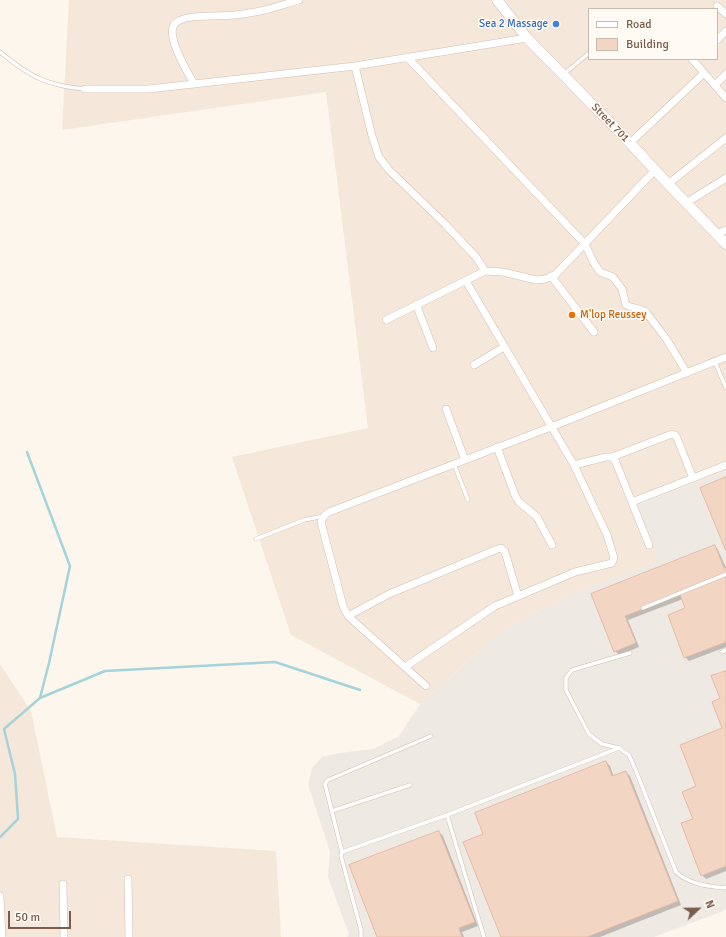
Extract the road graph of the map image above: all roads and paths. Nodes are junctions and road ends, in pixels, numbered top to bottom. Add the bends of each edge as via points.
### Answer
1 (299, 0) edge
2 (497, 0) edge
3 (717, 6) dead end
4 (726, 14) edge
5 (726, 31) edge
6 (526, 38) junction
7 (718, 39) edge
8 (0, 52) edge
9 (588, 54) edge
10 (407, 57) junction
11 (694, 60) edge
12 (355, 66) junction
13 (704, 73) junction
14 (726, 74) edge
15 (563, 75) junction
16 (194, 84) junction
17 (715, 85) junction
18 (85, 89) joint
19 (726, 98) edge
20 (726, 138) edge
21 (630, 143) junction
22 (655, 170) junction
23 (726, 178) edge
24 (668, 184) junction
25 (686, 203) junction
26 (721, 232) edge
27 (585, 244) junction
28 (726, 244) edge
29 (485, 271) junction
30 (552, 276) junction
31 (466, 281) junction
32 (416, 304) junction
33 (386, 320) dead end
34 (594, 332) dead end
35 (504, 347) junction
36 (433, 348) dead end
37 (726, 357) edge
38 (715, 362) junction
39 (474, 365) dead end
40 (687, 373) junction
41 (726, 388) edge
42 (446, 408) dead end
43 (551, 427) junction
44 (497, 447) junction
45 (612, 457) junction
46 (465, 460) junction
47 (454, 464) junction
48 (574, 465) junction
49 (726, 465) edge
50 (693, 478) junction
51 (468, 500) dead end
52 (632, 502) junction
53 (324, 516) junction
54 (256, 540) dead end
55 (552, 545) dead end
56 (649, 545) dead end
57 (726, 574) edge
58 (518, 596) junction
59 (643, 608) dead end
60 (348, 616) junction
61 (630, 653) dead end
62 (405, 667) junction
63 (426, 686) dead end
64 (431, 736) dead end
65 (619, 748) junction
66 (410, 785) dead end
67 (332, 811) junction
68 (447, 815) junction
69 (342, 852) junction
70 (128, 879) dead end
71 (63, 884) dead end
72 (726, 887) edge
73 (0, 897) edge
74 (2, 937) edge
75 (64, 937) edge
76 (129, 937) edge
77 (361, 937) edge
78 (484, 937) edge

1 - 16 street via 256,12 197,17 180,20 174,24 172,30 175,46
2 - 6 main road, Street 701
3 - 4 street
5 - 7 street
6 - 10 street
6 - 15 main road, Street 701
8 - 18 lane via 44,81 67,88
9 - 15 lane
10 - 12 street
10 - 27 street
11 - 13 street
12 - 16 street
12 - 29 street via 379,157 445,224
13 - 17 street
13 - 21 street
14 - 17 street
15 - 21 main road, Street 701
16 - 18 street via 149,89
17 - 19 street
20 - 24 street
21 - 22 main road, Street 701
22 - 24 main road, Street 701
22 - 27 street
23 - 25 street
24 - 25 main road, Street 701
25 - 26 main road, Street 701
26 - 28 main road, Street 701
27 - 30 street
27 - 40 street via 600,272 612,277 622,288 626,305 646,312
29 - 30 street via 503,272 536,280
29 - 31 street
30 - 34 street
31 - 32 street
31 - 35 street
32 - 33 street
32 - 36 street
35 - 39 street
35 - 43 street
37 - 38 street
38 - 40 street
38 - 41 lane
40 - 43 street
42 - 46 street
43 - 44 street
43 - 48 street
44 - 46 street
44 - 55 street via 515,495 519,502 537,517
45 - 48 street
45 - 50 street via 672,434 678,438
45 - 52 street
46 - 47 street
47 - 51 lane
47 - 53 street
48 - 58 street via 607,535 614,558 612,563 576,572
49 - 50 street
50 - 52 street
52 - 56 street
53 - 54 lane via 304,520
53 - 60 street via 322,522 343,606
57 - 59 lane
58 - 60 street via 505,552 501,548 389,594
58 - 62 street via 495,606
60 - 62 street
61 - 65 lane via 572,670 566,678 566,690 588,734 602,744
62 - 63 street
64 - 67 lane via 328,780 325,784
65 - 68 lane
65 - 72 lane via 628,755 636,770 676,872 684,879 706,886
66 - 67 lane
67 - 69 lane
68 - 69 lane
68 - 78 lane
69 - 77 lane
70 - 76 street
71 - 75 street
73 - 74 street

